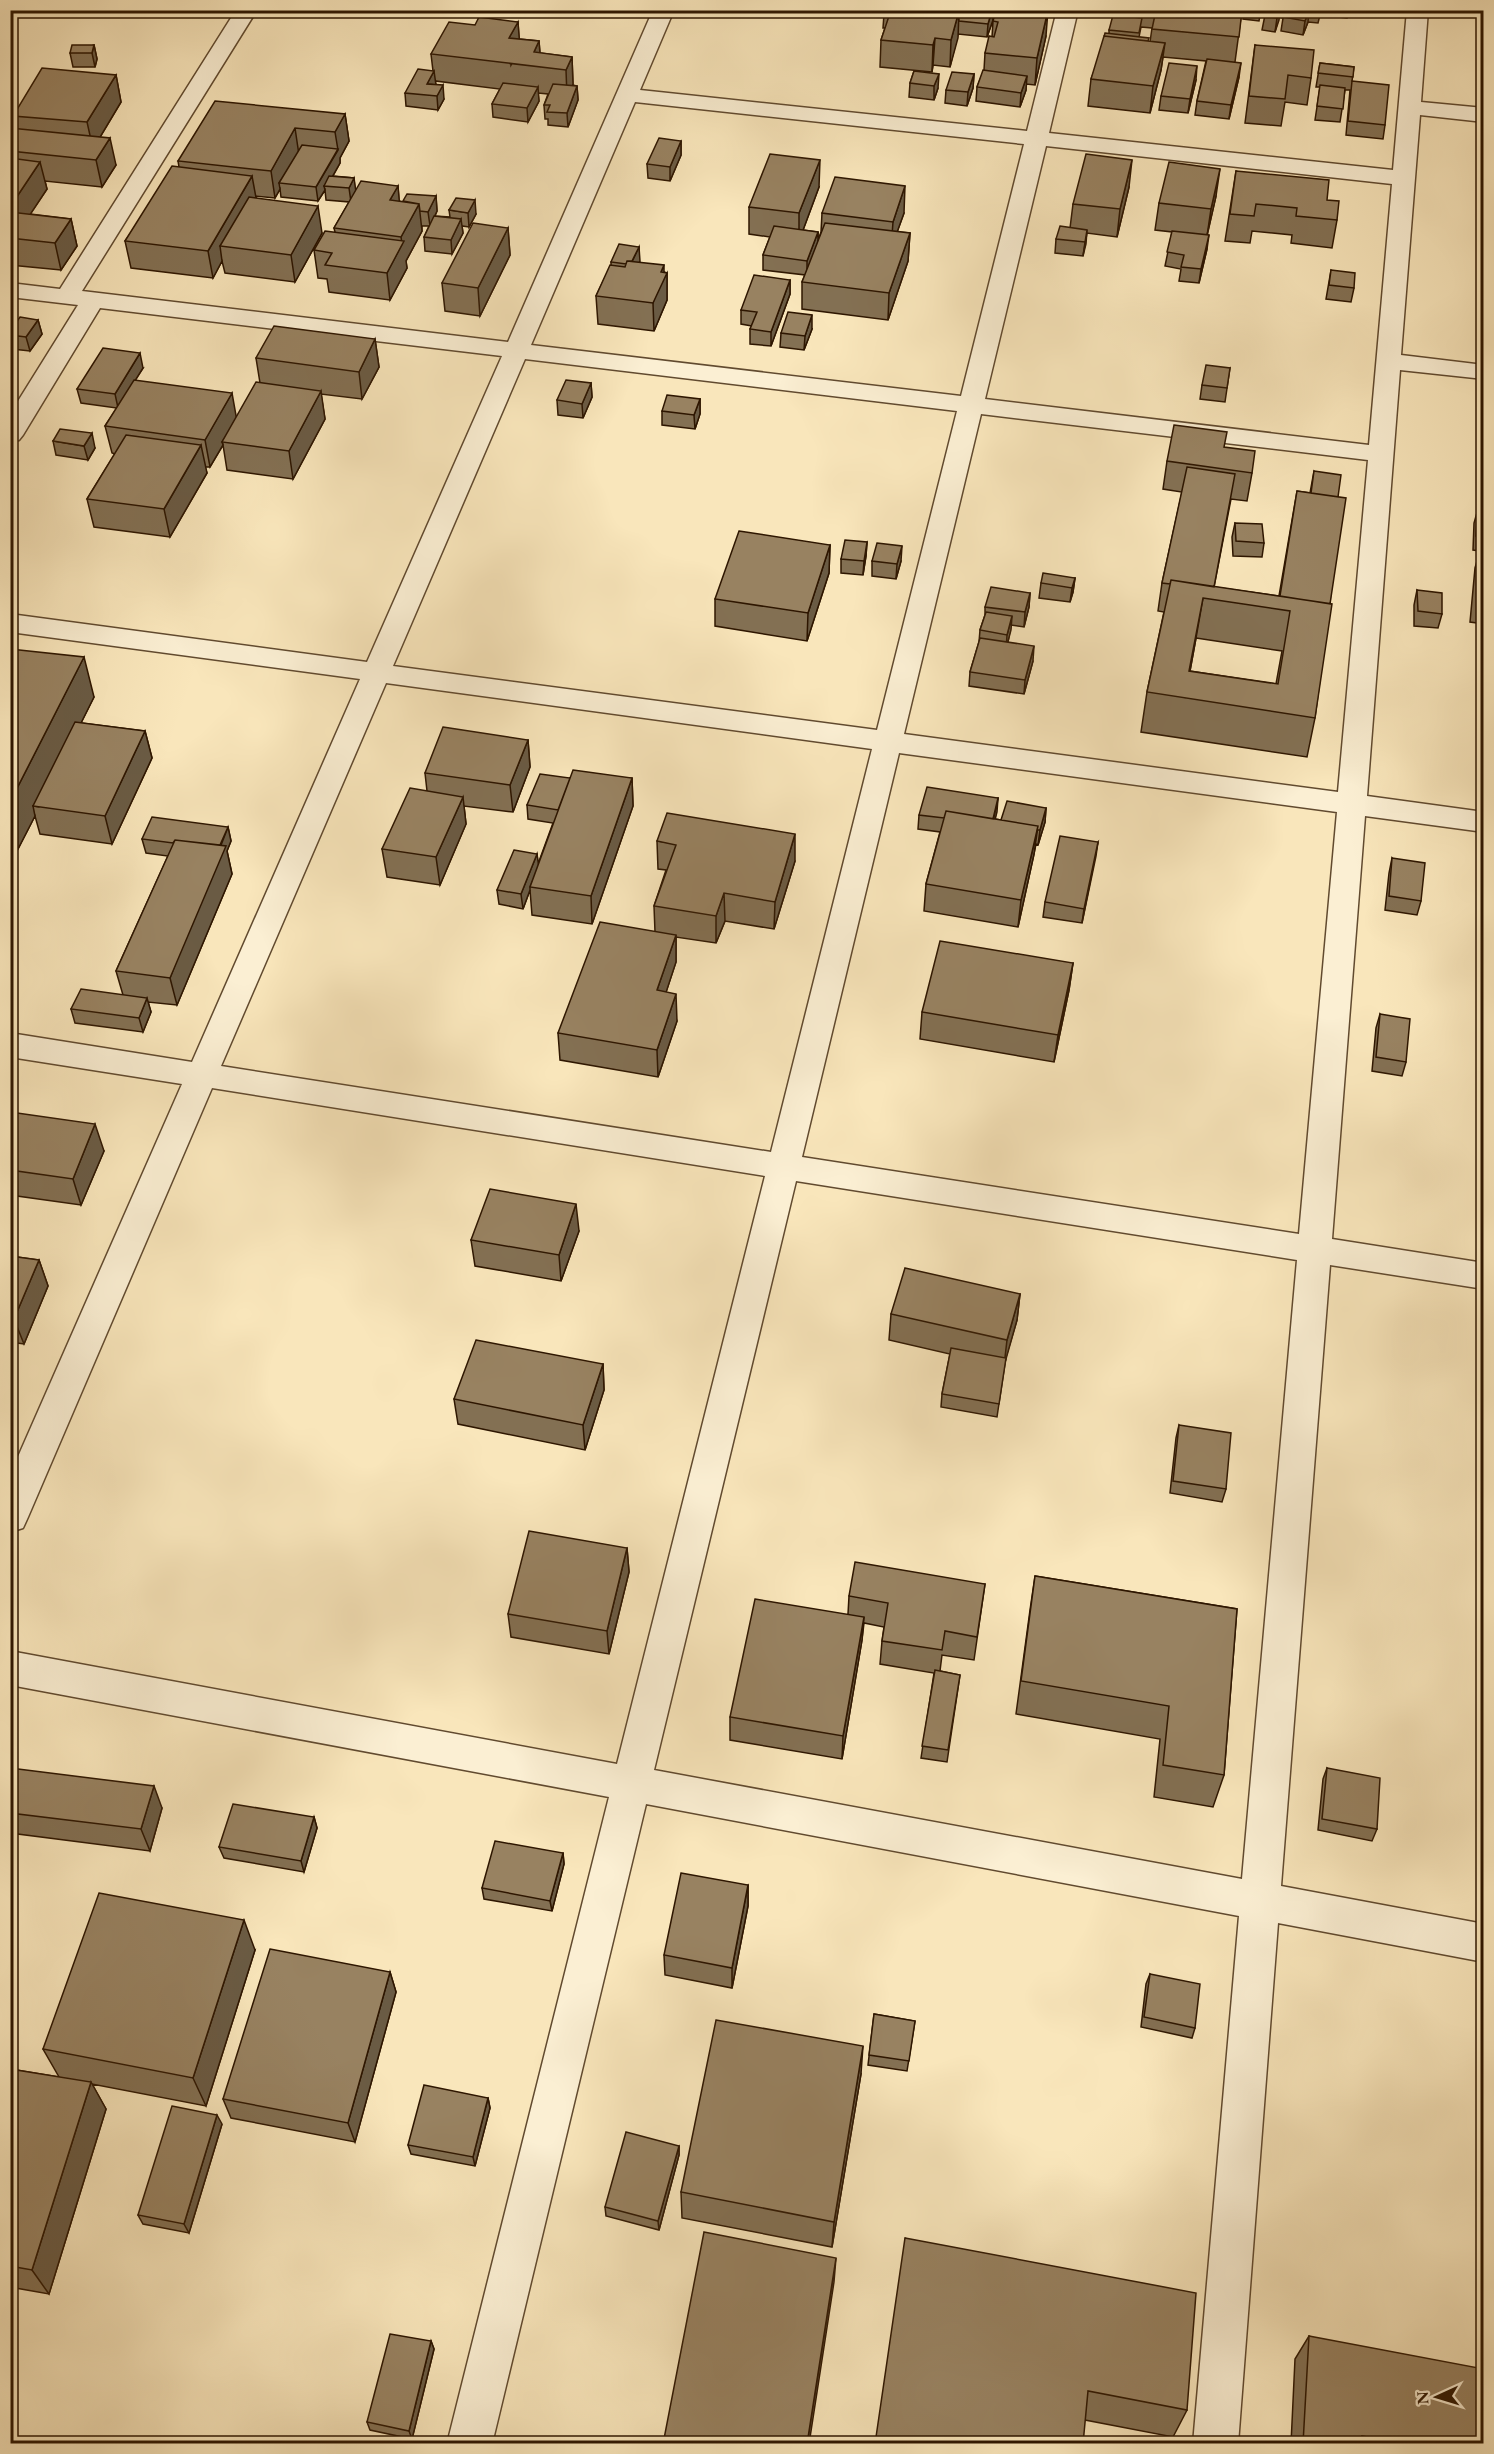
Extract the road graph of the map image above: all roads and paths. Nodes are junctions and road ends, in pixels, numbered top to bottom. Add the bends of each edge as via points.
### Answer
1 (247, 10) edge
2 (664, 10) edge
3 (1068, 10) edge
4 (1418, 10) edge
5 (628, 95) junction
6 (1410, 107) junction
7 (1484, 115) edge
8 (1037, 138) junction
9 (1404, 178) junction
10 (10, 290) edge
11 (67, 297) junction
12 (93, 300) junction
13 (517, 351) junction
14 (1389, 361) junction
15 (1484, 372) edge
16 (971, 405) junction
17 (10, 435) edge
18 (1381, 454) junction
19 (10, 623) edge
20 (377, 672) junction
21 (889, 742) junction
22 (1352, 804) junction
23 (1484, 822) edge
24 (10, 1046) edge
25 (202, 1075) junction
26 (784, 1167) junction
27 (1314, 1250) junction
28 (1484, 1276) edge
29 (10, 1517) edge
30 (10, 1668) edge
31 (632, 1783) junction
32 (1260, 1901) junction
33 (1484, 1943) edge
34 (469, 2444) edge
35 (1215, 2444) edge

1 - 11 street
2 - 5 street
3 - 8 street
4 - 6 street
5 - 8 street
5 - 13 street
6 - 7 street
6 - 9 street
8 - 9 street
8 - 16 street
9 - 14 street
10 - 11 street
11 - 12 street
12 - 13 street
12 - 17 street
13 - 16 street
13 - 20 street
14 - 15 street
14 - 18 street
16 - 18 street
16 - 21 street
18 - 22 street
19 - 20 street
20 - 21 street
20 - 25 street
21 - 22 street
21 - 26 street
22 - 23 street
22 - 27 street
24 - 25 street
25 - 26 street
25 - 29 street
26 - 27 street
26 - 31 street
27 - 28 street
27 - 32 street
30 - 31 street
31 - 32 street
31 - 34 street
32 - 33 street
32 - 35 street

